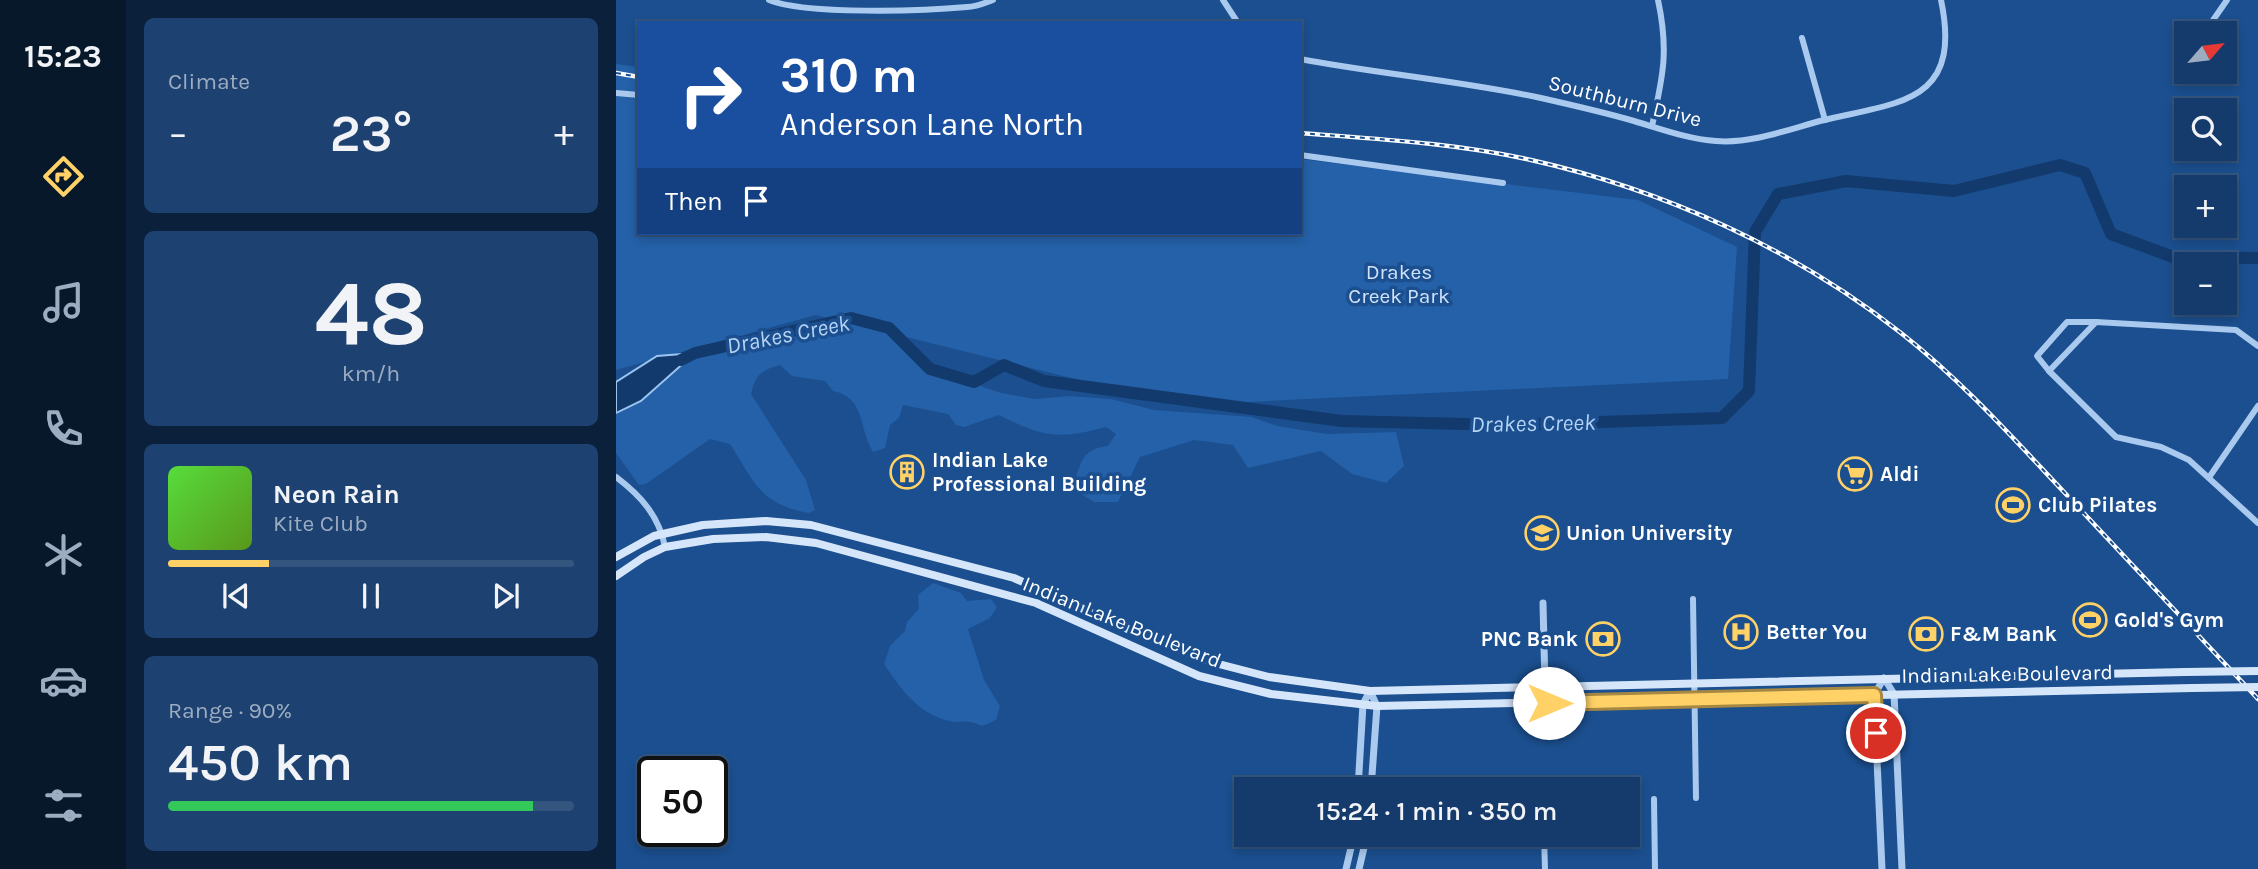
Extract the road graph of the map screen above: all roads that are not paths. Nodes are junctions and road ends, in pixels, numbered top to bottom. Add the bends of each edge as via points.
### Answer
1 (769, 0) edge
2 (993, 0) edge
3 (1223, 0) edge
4 (1658, 0) edge
5 (1941, 0) edge
6 (2227, 0) edge
7 (1237, 21) edge
8 (2212, 21) edge
9 (1802, 38) dead end
10 (1302, 59) edge
11 (616, 93) edge
12 (637, 95) edge
13 (1825, 120) junction
14 (1652, 126) junction
15 (1302, 155) edge
16 (1503, 183) dead end
17 (2096, 322) junction
18 (2258, 346) edge
19 (2049, 372) junction
20 (2258, 407) edge
21 (2210, 476) junction
22 (616, 477) edge
23 (2258, 523) edge
24 (662, 533) junction
25 (665, 547) junction
26 (908, 551) junction
27 (616, 557) edge
28 (904, 565) junction
29 (616, 576) edge
30 (1693, 599) dead end
31 (1543, 603) dead end
32 (2258, 671) edge
33 (1884, 678) junction
34 (1695, 685) junction
35 (1545, 687) junction
36 (2258, 687) edge
37 (1370, 691) junction
38 (1894, 694) junction
39 (1874, 695) junction
40 (1695, 700) junction
41 (1549, 703) junction
42 (1363, 704) junction
43 (1377, 706) junction
44 (1359, 777) edge
45 (1372, 777) edge
46 (1696, 798) dead end
47 (1654, 799) dead end
48 (1351, 847) edge
49 (1364, 847) edge
50 (1544, 847) edge
51 (1346, 869) edge
52 (1359, 869) edge
53 (1545, 869) edge
54 (1656, 869) edge
55 (1882, 869) edge
56 (1902, 869) edge

1 - 2 street via 796,8 881,9 970,8
3 - 7 street
4 - 14 street via 1666,36 1665,66
5 - 13 street, Southburn Drive via 1946,43 1934,79 1914,97 1882,110
6 - 8 street
9 - 13 street
10 - 14 street, Southburn Drive via 1530,96
11 - 12 street
13 - 14 street, Southburn Drive via 1755,138 1718,141
15 - 16 street
17 - 18 street via 2236,330
17 - 19 street
17 - 19 street via 2067,322 2040,350 2037,356
19 - 21 street via 2116,437 2161,447
20 - 21 street
21 - 23 street
22 - 24 street via 642,499
24 - 25 street
24 - 26 main road, Indian Lake Boulevard via 766,521 811,525
24 - 27 main road, Indian Lake Boulevard
25 - 28 main road, Indian Lake Boulevard via 766,537 836,547
25 - 29 main road, Indian Lake Boulevard
26 - 28 main road
26 - 37 main road, Indian Lake Boulevard via 1014,578 1211,662 1269,677
28 - 42 main road, Indian Lake Boulevard via 1036,603 1199,676 1271,694
30 - 34 street
31 - 35 street
32 - 33 main road, Indian Lake Boulevard, bridge
33 - 34 main road, Indian Lake Boulevard
33 - 38 street
33 - 39 street
34 - 35 main road, Indian Lake Boulevard
34 - 40 street
35 - 37 main road, Indian Lake Boulevard
35 - 41 street
36 - 38 main road, Indian Lake Boulevard, bridge
37 - 42 street
37 - 43 street
38 - 39 main road, Indian Lake Boulevard
38 - 56 street
39 - 40 main road, Indian Lake Boulevard
39 - 55 street
40 - 41 main road, Indian Lake Boulevard
40 - 46 street
41 - 43 main road, Indian Lake Boulevard
42 - 43 main road, Indian Lake Boulevard
42 - 44 street
43 - 45 street
47 - 54 street
48 - 51 street
49 - 52 street
50 - 53 street

